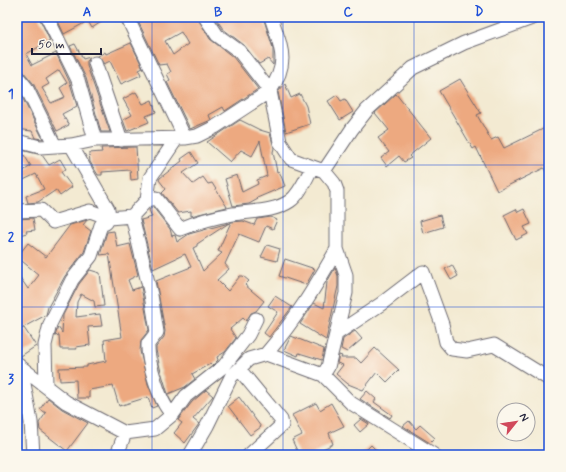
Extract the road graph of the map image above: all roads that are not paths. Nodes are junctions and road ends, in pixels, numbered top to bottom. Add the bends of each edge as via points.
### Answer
1 (47, 17) edge
2 (127, 17) edge
3 (206, 17) edge
4 (271, 17) edge
5 (534, 17) edge
6 (95, 63) dead end
7 (17, 76) edge
8 (270, 91) junction
9 (181, 138) junction
10 (94, 140) junction
11 (121, 140) junction
12 (17, 141) edge
13 (71, 145) junction
14 (55, 146) junction
15 (318, 169) junction
16 (147, 200) junction
17 (17, 212) edge
18 (132, 216) junction
19 (109, 218) junction
20 (337, 249) junction
21 (256, 319) dead end
22 (336, 334) junction
23 (266, 354) junction
24 (18, 364) edge
25 (239, 369) junction
26 (323, 375) junction
27 (549, 379) edge
28 (46, 385) junction
29 (21, 399) edge
30 (173, 414) junction
31 (125, 433) junction
32 (33, 455) edge
33 (117, 455) edge
34 (190, 455) edge
35 (249, 455) edge
36 (434, 455) edge

1 - 10 street via 78,80
2 - 9 street
3 - 8 street via 217,35 239,51
4 - 8 street via 283,61 280,76
5 - 15 street via 464,43 413,68 367,110
6 - 11 street
7 - 14 street via 26,87
8 - 9 street via 215,127 197,136
8 - 15 street via 280,142 291,159
9 - 11 street
9 - 16 street via 150,178
10 - 11 street
10 - 13 street
12 - 14 street via 40,147
13 - 14 street
13 - 19 street via 108,209
15 - 16 street via 290,201 277,207 199,221 180,229 156,198
15 - 20 street via 334,183 337,191
16 - 18 street
17 - 19 street via 41,210 53,222 90,211
18 - 19 street
18 - 30 street via 157,332 148,344 148,359 163,400
19 - 28 street via 101,225 91,256 72,280 50,324 45,345
20 - 22 street via 346,275 346,293
20 - 23 street via 300,312
21 - 30 street via 248,335 224,366 186,396
22 - 26 street via 328,367
22 - 27 street via 422,272 442,324 446,342 452,349 467,351 494,345
23 - 25 street via 249,359
23 - 26 street
24 - 28 street
24 - 29 street via 22,378
25 - 34 street via 231,377
25 - 35 street via 281,420 282,425
26 - 36 street via 351,403
28 - 31 street via 66,402
29 - 32 street via 31,422
30 - 31 street via 155,429
31 - 33 street

